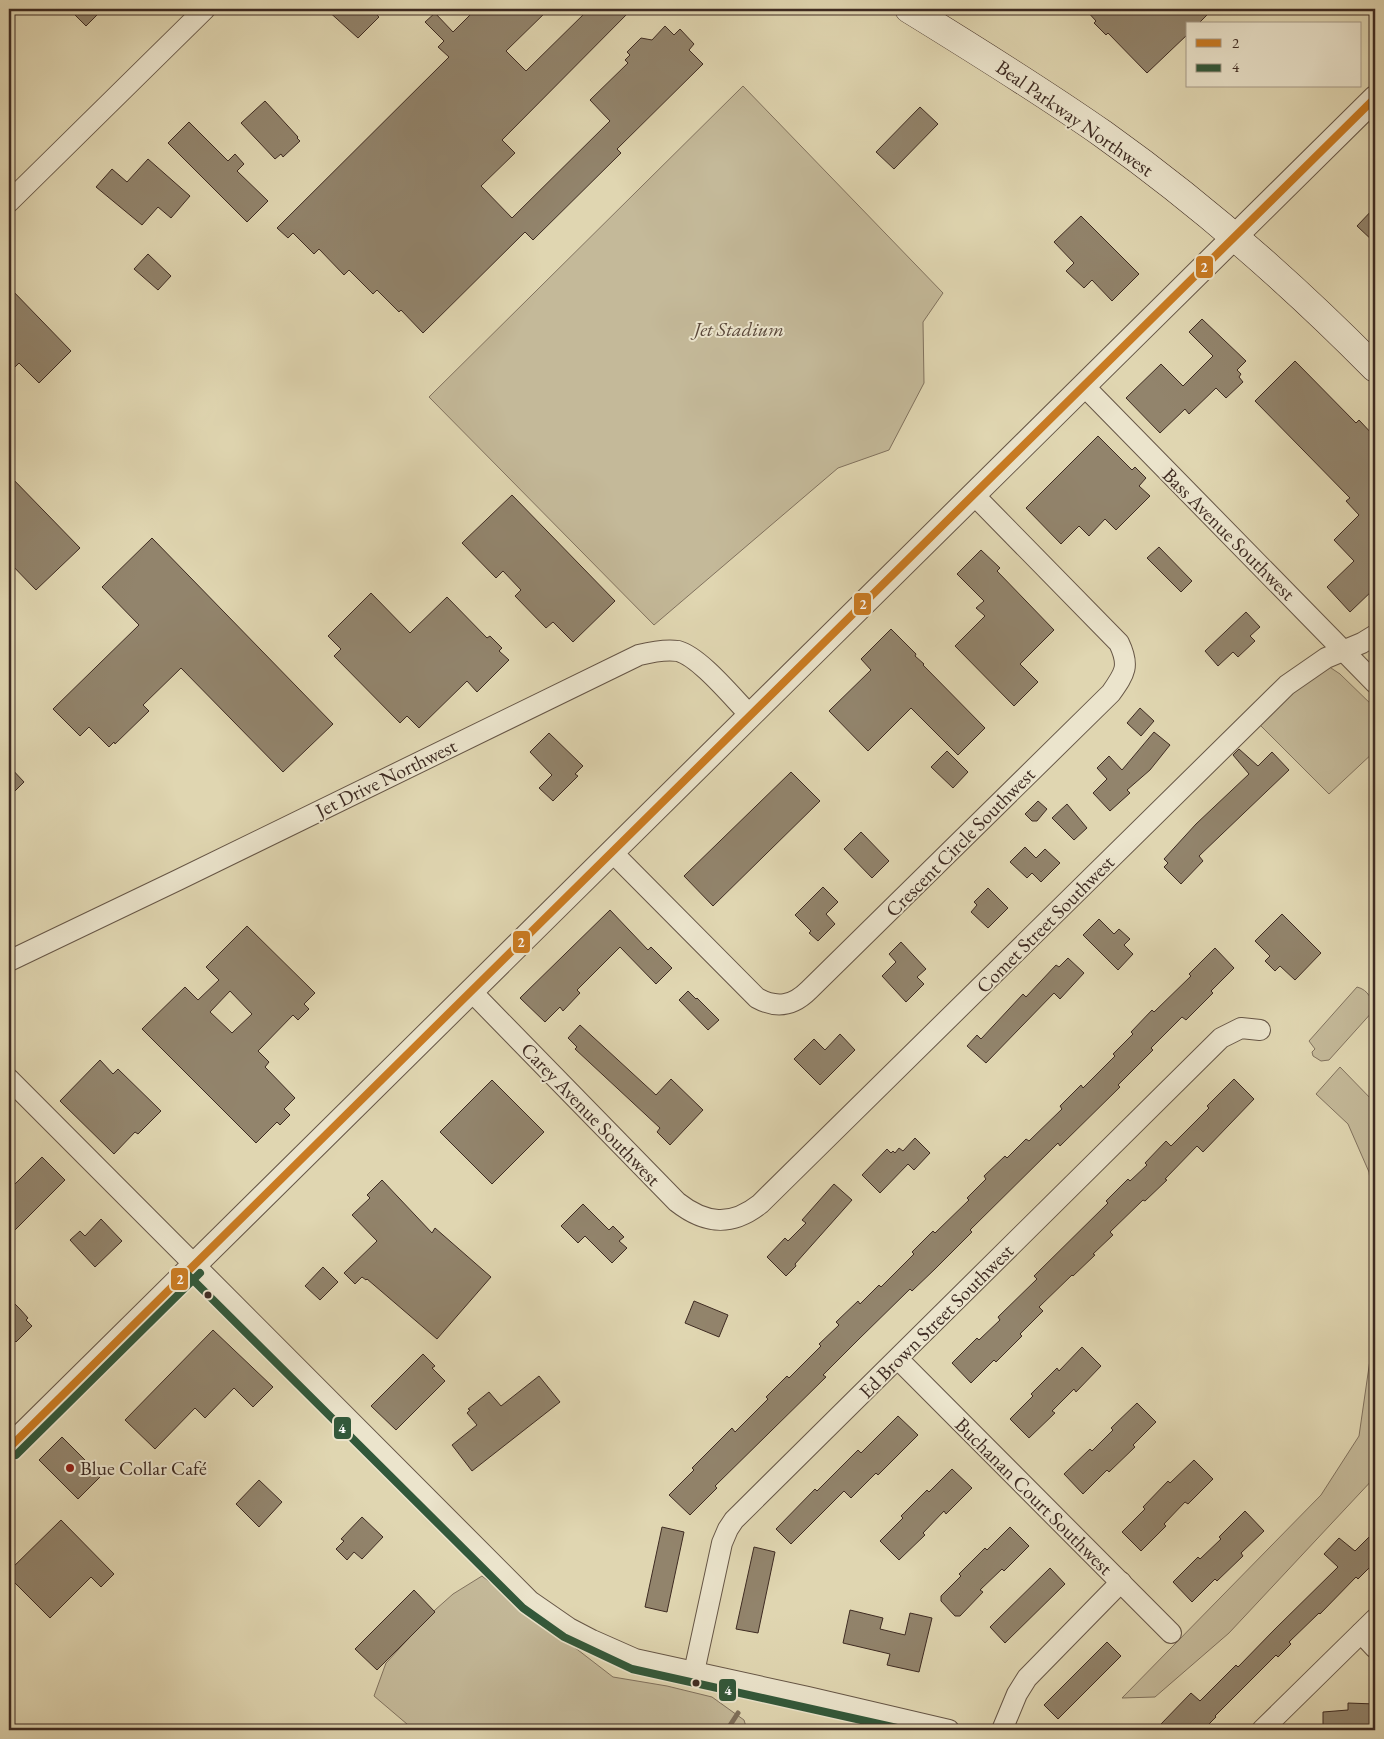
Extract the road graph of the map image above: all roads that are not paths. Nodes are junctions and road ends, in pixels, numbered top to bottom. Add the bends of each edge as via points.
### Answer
1 (205, 9) edge
2 (909, 9) edge
3 (1375, 98) edge
4 (9, 202) edge
5 (1234, 238) junction
6 (1375, 368) edge
7 (1084, 386) junction
8 (974, 495) junction
9 (1375, 634) edge
10 (1344, 651) junction
11 (1375, 683) edge
12 (750, 715) junction
13 (612, 852) junction
14 (9, 961) edge
15 (471, 992) junction
16 (1260, 1030) dead end
17 (9, 1079) edge
18 (721, 1220) joint
19 (193, 1266) junction
20 (898, 1359) junction
21 (9, 1448) edge
22 (1121, 1582) junction
23 (1375, 1619) edge
24 (1171, 1633) dead end
25 (1360, 1633) junction
26 (1375, 1648) edge
27 (694, 1672) junction
28 (949, 1730) edge
29 (1002, 1730) edge
30 (1262, 1730) edge

1 - 4 street
2 - 5 main road, Beal Parkway Northwest via 1103,134
3 - 5 street
5 - 6 main road, Beal Parkway Northwest via 1298,293
5 - 7 street
7 - 8 street
7 - 10 street, Bass Avenue Southwest
8 - 12 street
8 - 13 street, Crescent Circle Southwest via 1119,643 1124,653 1124,675 1112,692 809,990 789,1004 778,1006 757,998
9 - 10 street, Comet Street Southwest via 1362,644
10 - 11 street, Bass Avenue Southwest
10 - 18 street, Comet Street Southwest via 1326,658 1287,685 760,1204 740,1217
12 - 13 street
12 - 14 street, Jet Drive Northwest via 690,656 677,651 639,655
13 - 15 street
15 - 18 street, Carey Avenue Southwest via 677,1202 698,1216
15 - 19 street
16 - 20 street, Ed Brown Street Southwest via 1241,1028 1221,1038
17 - 19 street
19 - 21 street
19 - 27 street via 530,1601 584,1636 636,1659
20 - 22 street, Buchanan Court Southwest
20 - 27 street, Ed Brown Street Southwest via 728,1529 722,1543
22 - 24 street, Buchanan Court Southwest
22 - 29 street via 1026,1678
23 - 25 street
25 - 26 street
25 - 30 street
27 - 28 street

